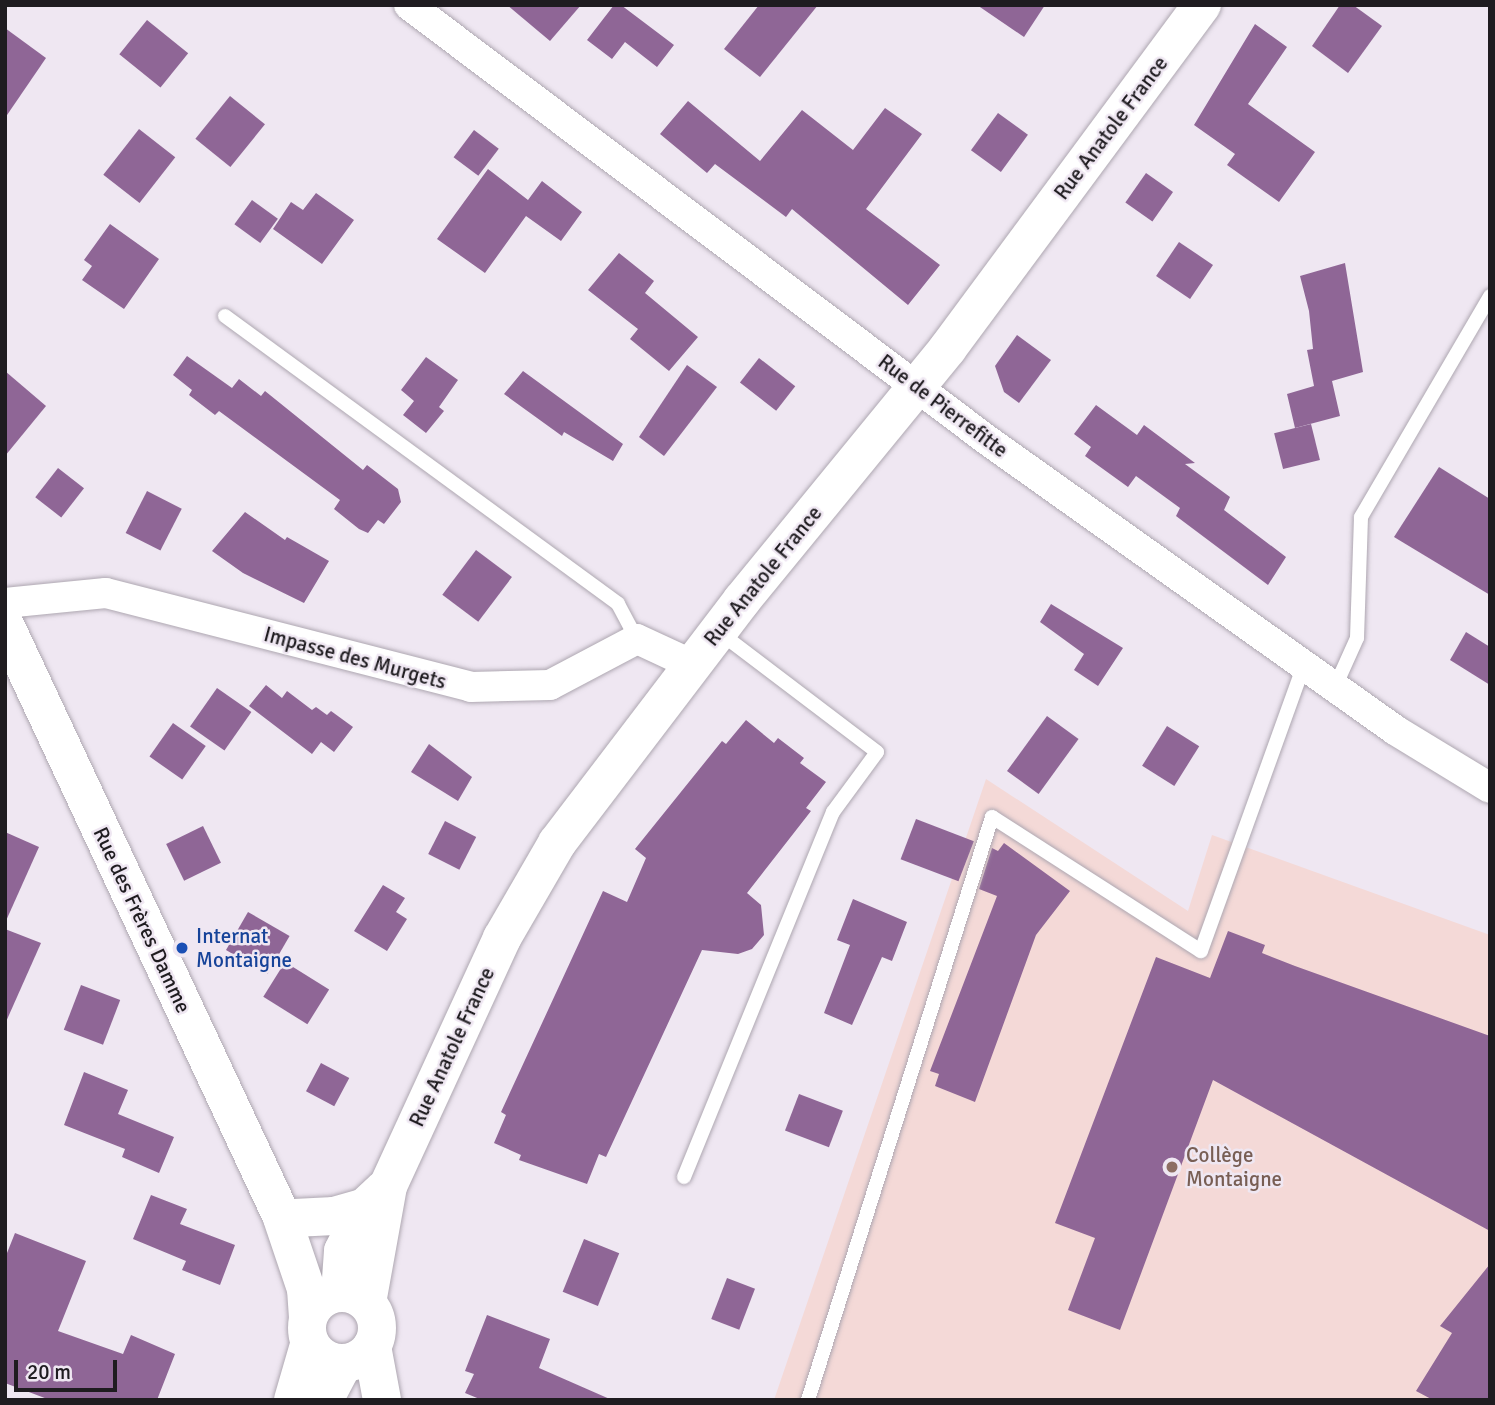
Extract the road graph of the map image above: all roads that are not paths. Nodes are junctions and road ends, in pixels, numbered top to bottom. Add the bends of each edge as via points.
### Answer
1 (409, 5) edge
2 (1202, 5) edge
3 (1490, 296) edge
4 (225, 316) dead end
5 (917, 388) junction
6 (5, 603) edge
7 (5, 625) edge
8 (718, 632) junction
9 (637, 639) junction
10 (693, 664) junction
11 (1304, 666) junction
12 (1335, 687) junction
13 (1490, 788) edge
14 (684, 1177) dead end
15 (376, 1196) junction
16 (288, 1217) junction
17 (354, 1298) junction
18 (309, 1331) junction
19 (357, 1356) junction
20 (292, 1400) edge
21 (324, 1400) edge
22 (357, 1400) edge
23 (382, 1400) edge
24 (808, 1400) edge

1 - 5 street, Rue de Pierrefitte
2 - 5 street, Rue Anatole France
3 - 12 lane via 1361,517 1357,638
4 - 9 lane via 618,604
5 - 8 street, Rue Anatole France
5 - 11 street, Rue de Pierrefitte
6 - 9 street, Impasse des Murgets via 106,593 471,687 550,685
7 - 16 street, Rue des Frères Damme
8 - 10 street, Rue Anatole France
8 - 14 lane via 877,752 833,812
9 - 10 street
10 - 15 street, Rue Anatole France via 557,843 502,938
11 - 12 street, Rue de Pierrefitte
11 - 24 lane via 1201,951 992,817
12 - 13 street, Rue de Pierrefitte
15 - 16 street via 334,1216
15 - 17 street, Rue Anatole France
16 - 17 street, Rue des Frères Damme
16 - 18 street, Rue des Frères Damme via 306,1289
17 - 18 street via 320,1300
17 - 19 street via 377,1326
18 - 19 street via 321,1357
18 - 20 street
19 - 21 street
19 - 22 street
19 - 23 street

